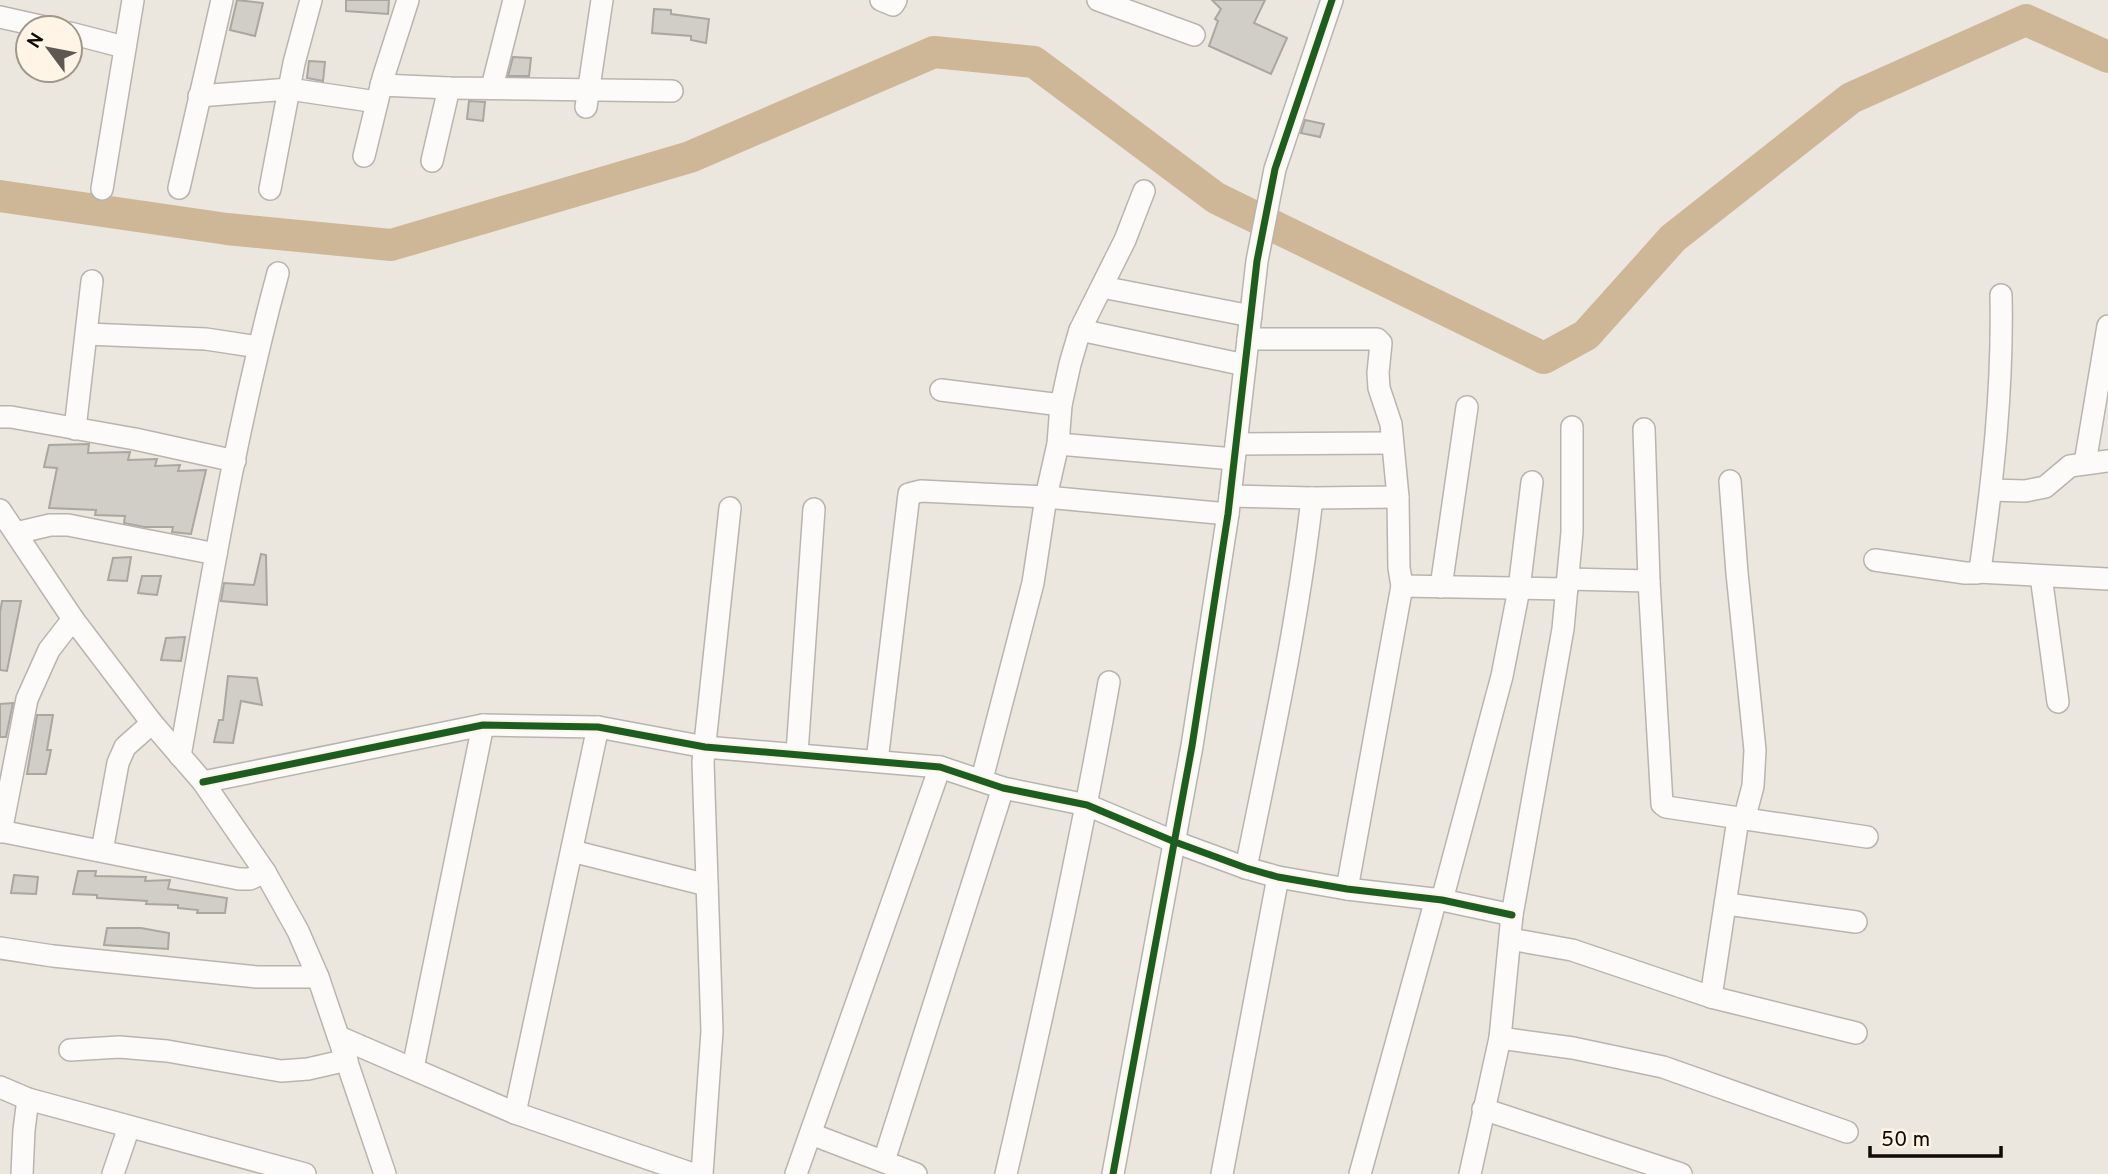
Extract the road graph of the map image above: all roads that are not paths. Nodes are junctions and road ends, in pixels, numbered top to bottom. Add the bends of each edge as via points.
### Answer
1 (133, 0) edge
2 (222, 0) edge
3 (311, 0) edge
4 (408, 0) edge
5 (514, 0) edge
6 (602, 0) edge
7 (881, 0) edge
8 (896, 0) edge
9 (1098, 0) edge
10 (1332, 0) edge
11 (1194, 35) dead end
12 (84, 37) edge
13 (124, 47) junction
14 (492, 87) junction
15 (449, 88) junction
16 (289, 89) junction
17 (672, 91) dead end
18 (379, 93) junction
19 (199, 96) junction
20 (587, 98) junction
21 (364, 156) dead end
22 (432, 161) dead end
23 (179, 188) dead end
24 (102, 189) dead end
25 (270, 189) dead end
26 (1144, 191) dead end
27 (278, 273) dead end
28 (92, 281) dead end
29 (1102, 287) junction
30 (2001, 295) dead end
31 (1251, 316) junction
32 (2108, 326) edge
33 (1080, 330) junction
34 (87, 334) junction
35 (1248, 339) junction
36 (258, 347) junction
37 (1245, 365) junction
38 (941, 390) dead end
39 (1061, 405) junction
40 (1467, 407) dead end
41 (0, 417) edge
42 (1572, 427) dead end
43 (75, 429) junction
44 (1644, 429) dead end
45 (1392, 443) junction
46 (1058, 444) junction
47 (1235, 452) junction
48 (235, 461) junction
49 (2108, 461) edge
50 (2085, 463) junction
51 (1730, 481) dead end
52 (1532, 482) dead end
53 (1991, 490) junction
54 (1046, 497) junction
55 (1398, 497) junction
56 (1312, 498) junction
57 (1229, 505) junction
58 (730, 508) dead end
59 (814, 509) dead end
60 (0, 510) edge
61 (16, 533) junction
62 (216, 554) junction
63 (1875, 560) dead end
64 (1979, 572) junction
65 (2041, 576) junction
66 (2108, 579) edge
67 (1649, 581) junction
68 (1567, 584) junction
69 (1402, 586) junction
70 (1441, 587) junction
71 (1519, 589) junction
72 (73, 620) junction
73 (1109, 682) dead end
74 (2058, 702) dead end
75 (152, 723) junction
76 (483, 724) junction
77 (598, 727) junction
78 (705, 747) junction
79 (797, 753) junction
80 (180, 755) junction
81 (877, 761) junction
82 (940, 767) junction
83 (982, 779) junction
84 (203, 782) junction
85 (1003, 788) junction
86 (1087, 805) junction
87 (1741, 819) junction
88 (1, 831) edge
89 (1867, 837) dead end
90 (1175, 842) junction
91 (102, 851) junction
92 (572, 851) junction
93 (1246, 868) junction
94 (265, 872) junction
95 (1278, 877) junction
96 (707, 885) junction
97 (1347, 889) junction
98 (1439, 900) junction
99 (1727, 904) junction
100 (1512, 915) junction
101 (1856, 922) dead end
102 (1510, 939) junction
103 (0, 948) edge
104 (318, 977) junction
105 (1711, 997) junction
106 (1856, 1033) dead end
107 (339, 1037) junction
108 (1500, 1038) junction
109 (70, 1050) dead end
110 (347, 1060) junction
111 (413, 1068) junction
112 (0, 1087) edge
113 (28, 1099) junction
114 (1483, 1109) junction
115 (515, 1114) junction
116 (129, 1127) junction
117 (1847, 1132) dead end
118 (811, 1134) junction
119 (884, 1161) junction
120 (225, 1164) edge
121 (668, 1170) edge
122 (23, 1174) edge
123 (113, 1174) edge
124 (305, 1174) edge
125 (385, 1174) edge
126 (693, 1174) edge
127 (702, 1174) edge
128 (796, 1174) edge
129 (916, 1174) edge
130 (1006, 1174) edge
131 (1113, 1174) edge
132 (1222, 1174) edge
133 (1360, 1174) edge
134 (1470, 1174) edge
135 (1681, 1174) edge

1 - 13 street
2 - 19 street
3 - 16 street
4 - 18 street
5 - 14 street
6 - 20 street
7 - 8 street via 893,5
9 - 11 street
10 - 31 street via 1275,169
12 - 13 street
13 - 24 street
14 - 15 street
14 - 20 street
15 - 18 street
15 - 22 street
16 - 18 street
16 - 19 street
16 - 25 street
17 - 20 street
18 - 21 street
19 - 23 street
26 - 29 street
27 - 36 street
28 - 34 street
29 - 31 street
29 - 33 street
30 - 53 street via 2001,377
31 - 35 street
32 - 50 street
33 - 37 street
33 - 39 street
34 - 36 street via 206,339
34 - 43 street
35 - 37 street
35 - 45 street via 1377,339 1381,343 1379,388
36 - 48 street
37 - 47 street
38 - 39 street
39 - 46 street
40 - 70 street
41 - 43 street
42 - 68 street
43 - 48 street
44 - 67 street
45 - 47 street
45 - 55 street
46 - 47 street
46 - 54 street
47 - 57 street
48 - 62 street
49 - 50 street
50 - 53 street via 2070,466 2045,487
51 - 87 street via 1755,750 1753,786
52 - 71 street
53 - 64 street
54 - 57 street
54 - 81 street via 909,494
54 - 83 street via 1033,583
55 - 56 street
55 - 69 street
56 - 57 street
56 - 93 street via 1286,673
57 - 90 street
58 - 78 street
59 - 79 street
60 - 61 street
61 - 62 street via 68,525
61 - 72 street
62 - 80 street
63 - 64 street
64 - 65 street
65 - 66 street
65 - 74 street
67 - 68 street
67 - 87 street via 1660,800 1666,807
68 - 71 street
68 - 100 street
69 - 70 street
69 - 97 street
70 - 71 street
71 - 98 street via 1483,751
72 - 75 street
72 - 88 street via 49,650 27,699
73 - 86 street
75 - 80 street
75 - 91 street via 125,747 118,763
76 - 77 street
76 - 84 street
76 - 111 street
77 - 78 street
77 - 92 street
78 - 79 street
78 - 96 street
79 - 81 street
80 - 84 street
81 - 82 street
82 - 83 street
82 - 118 street
83 - 85 street
84 - 94 street
85 - 86 street
85 - 119 street
86 - 90 street
86 - 130 street
87 - 89 street
87 - 99 street
88 - 91 street
90 - 93 street
90 - 131 street
91 - 94 street via 239,879
92 - 96 street
92 - 115 street
93 - 95 street
94 - 104 street
95 - 97 street
95 - 132 street
96 - 127 street via 712,1031
97 - 98 street
98 - 100 street
98 - 133 street
99 - 101 street
99 - 105 street
100 - 102 street
102 - 105 street via 1572,950
102 - 108 street
103 - 104 street via 257,977
104 - 107 street
105 - 106 street
107 - 110 street
107 - 111 street
108 - 114 street
108 - 117 street via 1663,1067
109 - 110 street via 119,1047 167,1051 281,1071
110 - 125 street
111 - 115 street
112 - 113 street
113 - 116 street
113 - 122 street
114 - 134 street
114 - 135 street
115 - 121 street
116 - 120 street
116 - 123 street
118 - 119 street
118 - 128 street
119 - 129 street
120 - 124 street
121 - 126 street

